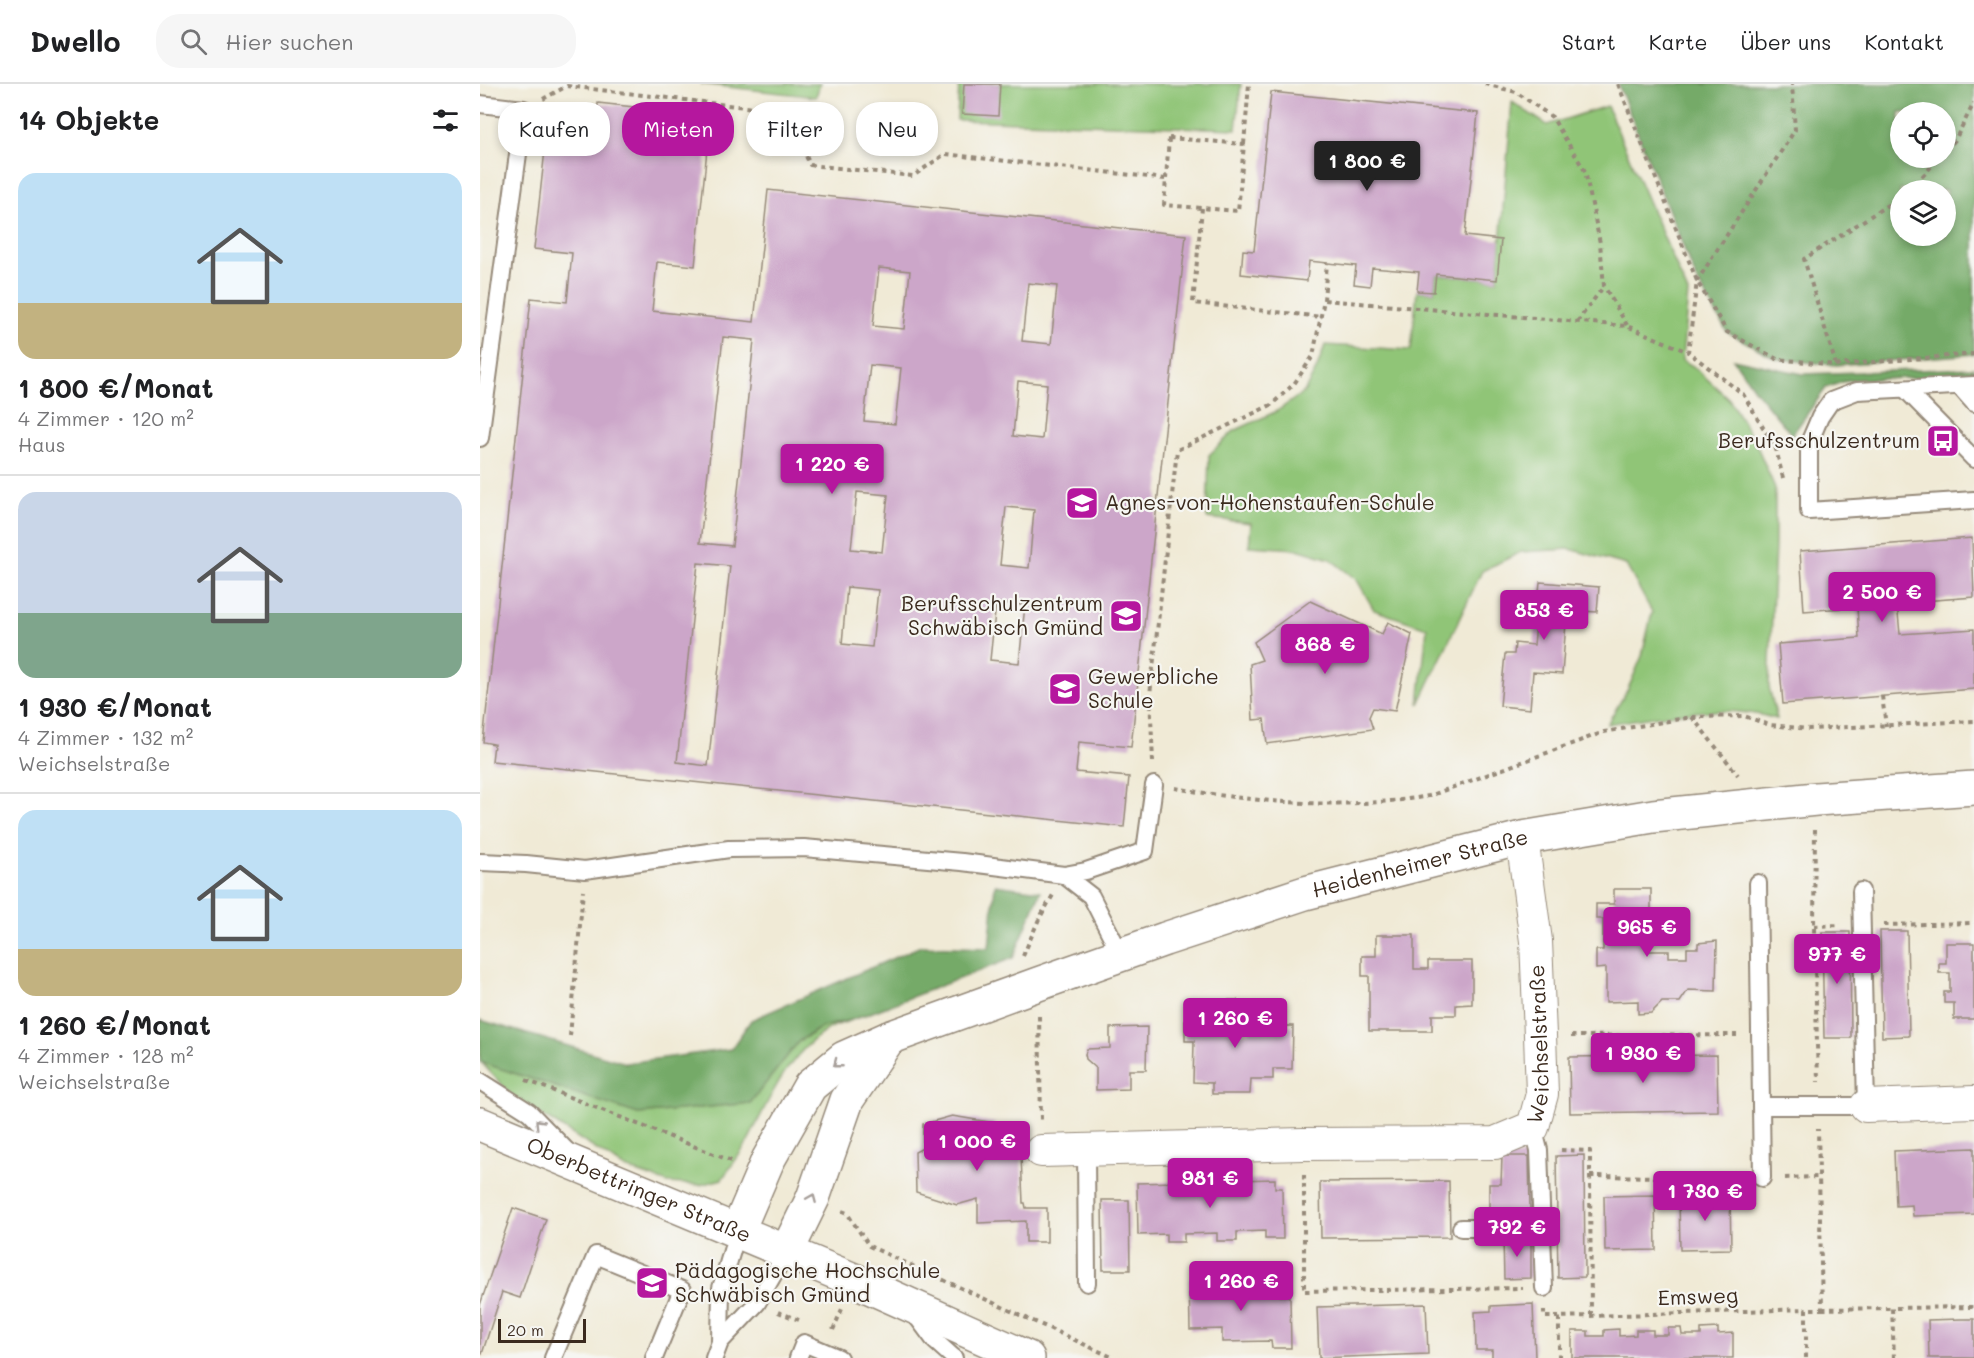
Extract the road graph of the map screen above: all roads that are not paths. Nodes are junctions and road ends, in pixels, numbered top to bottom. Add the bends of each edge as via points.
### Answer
1 (480, 104) edge
2 (1966, 386) edge
3 (1905, 388) junction
4 (1974, 403) edge
5 (480, 438) edge
6 (1974, 459) edge
7 (1974, 500) edge
8 (1154, 785) road end
9 (1974, 788) edge
10 (1522, 838) junction
11 (480, 862) edge
12 (1064, 875) junction
13 (1758, 883) dead end
14 (1861, 891) dead end
15 (1121, 955) junction
16 (889, 1038) junction
17 (480, 1081) edge
18 (1974, 1102) edge
19 (1762, 1106) junction
20 (1866, 1106) junction
21 (480, 1124) edge
22 (1536, 1138) junction
23 (1086, 1150) junction
24 (1041, 1151) road end
25 (580, 1165) junction
26 (1762, 1178) road end
27 (1461, 1228) dead end
28 (1542, 1228) junction
29 (738, 1230) junction
30 (788, 1251) junction
31 (1087, 1283) dead end
32 (1544, 1288) road end
33 (907, 1304) junction
34 (720, 1342) junction
35 (553, 1358) edge
36 (654, 1358) edge
37 (714, 1358) edge
38 (798, 1358) edge
39 (839, 1358) edge
40 (954, 1358) edge
41 (1028, 1358) edge

1 - 5 lane via 524,109
2 - 3 lane
2 - 4 lane
3 - 6 lane
3 - 7 lane via 1857,391 1831,401 1809,443 1809,511
8 - 12 lane via 1145,851
9 - 10 street, Heidenheimer Straße via 1653,816
10 - 15 street, Heidenheimer Straße via 1305,893
10 - 22 street, Weichselstraße via 1536,941 1542,1094
11 - 12 lane via 585,870 729,849 804,848
12 - 15 lane via 1092,896
13 - 19 lane
14 - 20 lane
15 - 16 street, Heidenheimer Straße
16 -> 29 street, Heidenheimer Straße via 843,1058 810,1086 768,1160
30 -> 16 street via 813,1198 848,1100
25 -> 17 lane via 529,1112
18 - 20 street
19 - 20 lane
19 - 26 lane
21 - 25 street, Oberbettringer Straße
22 - 23 street, Weichselstraße via 1495,1143
22 - 28 lane
23 - 24 street, Weichselstraße
23 - 31 lane
25 - 29 street, Oberbettringer Straße
27 - 28 lane
28 - 32 lane
29 - 30 street, Oberbettringer Straße
29 - 34 lane via 721,1288
30 - 33 street, Oberbettringer Straße
30 - 34 lane via 757,1303
33 - 40 lane via 935,1341
33 - 41 street, Oberbettringer Straße
34 - 37 lane
35 - 36 lane via 596,1255 682,1290
38 - 39 lane via 804,1343

